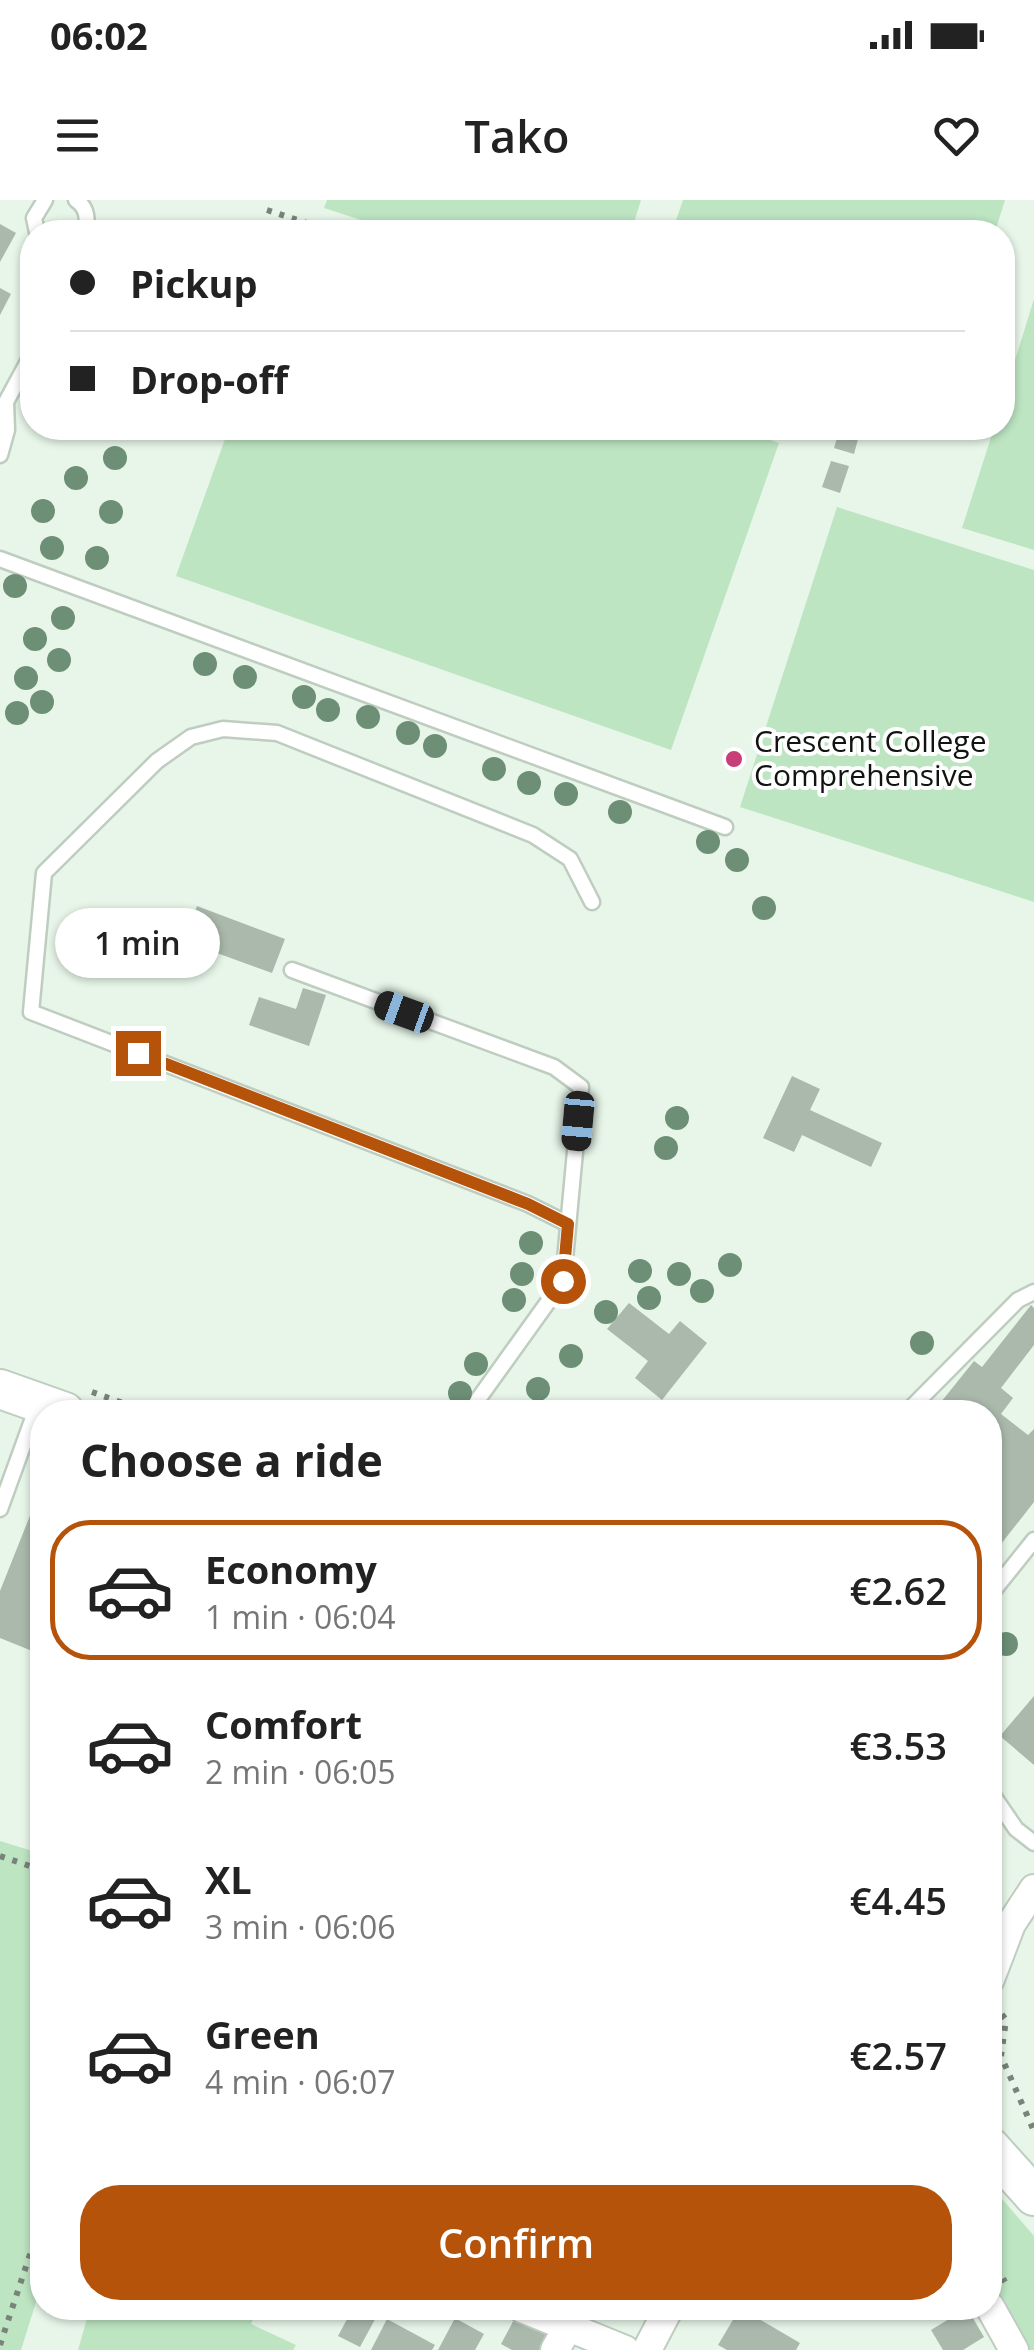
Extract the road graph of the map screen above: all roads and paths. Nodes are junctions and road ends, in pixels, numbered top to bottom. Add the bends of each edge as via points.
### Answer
1 (267, 210) dead end
2 (297, 220) edge
3 (20, 373) edge
4 (3, 400) edge
5 (0, 456) edge
6 (0, 559) edge
7 (725, 827) dead end
8 (592, 902) dead end
9 (292, 970) dead end
10 (568, 1224) junction
11 (1034, 1292) edge
12 (0, 1390) edge
13 (30, 1400) edge
14 (478, 1400) edge
15 (919, 1400) edge
16 (30, 1451) edge
17 (0, 1510) edge
18 (1034, 1540) edge
19 (1002, 1581) edge
20 (1002, 1809) edge
21 (1034, 1843) edge
22 (0, 1856) edge
23 (30, 1866) edge
24 (1034, 1889) edge
25 (1011, 1924) junction
26 (1002, 1933) edge
27 (1002, 1956) edge
28 (1002, 2012) edge
29 (1002, 2056) edge
30 (1002, 2056) edge
31 (1034, 2131) edge
32 (1002, 2163) edge
33 (1034, 2196) edge
34 (30, 2254) edge
35 (538, 2320) edge
36 (662, 2320) edge
37 (997, 2320) edge
38 (562, 2338) edge
39 (0, 2345) edge
40 (625, 2350) edge
41 (647, 2350) edge
42 (1014, 2350) edge

1 - 2 path
3 - 4 lane
4 - 5 lane via 7,430
6 - 7 lane
8 - 10 lane via 570,859 533,835 277,733 223,729 191,736 156,761 44,873 31,1012
9 - 10 lane via 554,1068 581,1087
10 - 14 lane via 563,1281
11 - 15 lane via 1018,1300
12 - 13 main road
16 - 17 lane
18 - 19 lane
20 - 21 lane
22 - 23 path
24 - 25 street
25 - 26 street
25 - 27 street
28 - 29 path
30 - 31 path
32 - 33 main road
34 - 39 path
35 - 38 street
36 - 41 street
37 - 42 street
38 - 40 street

